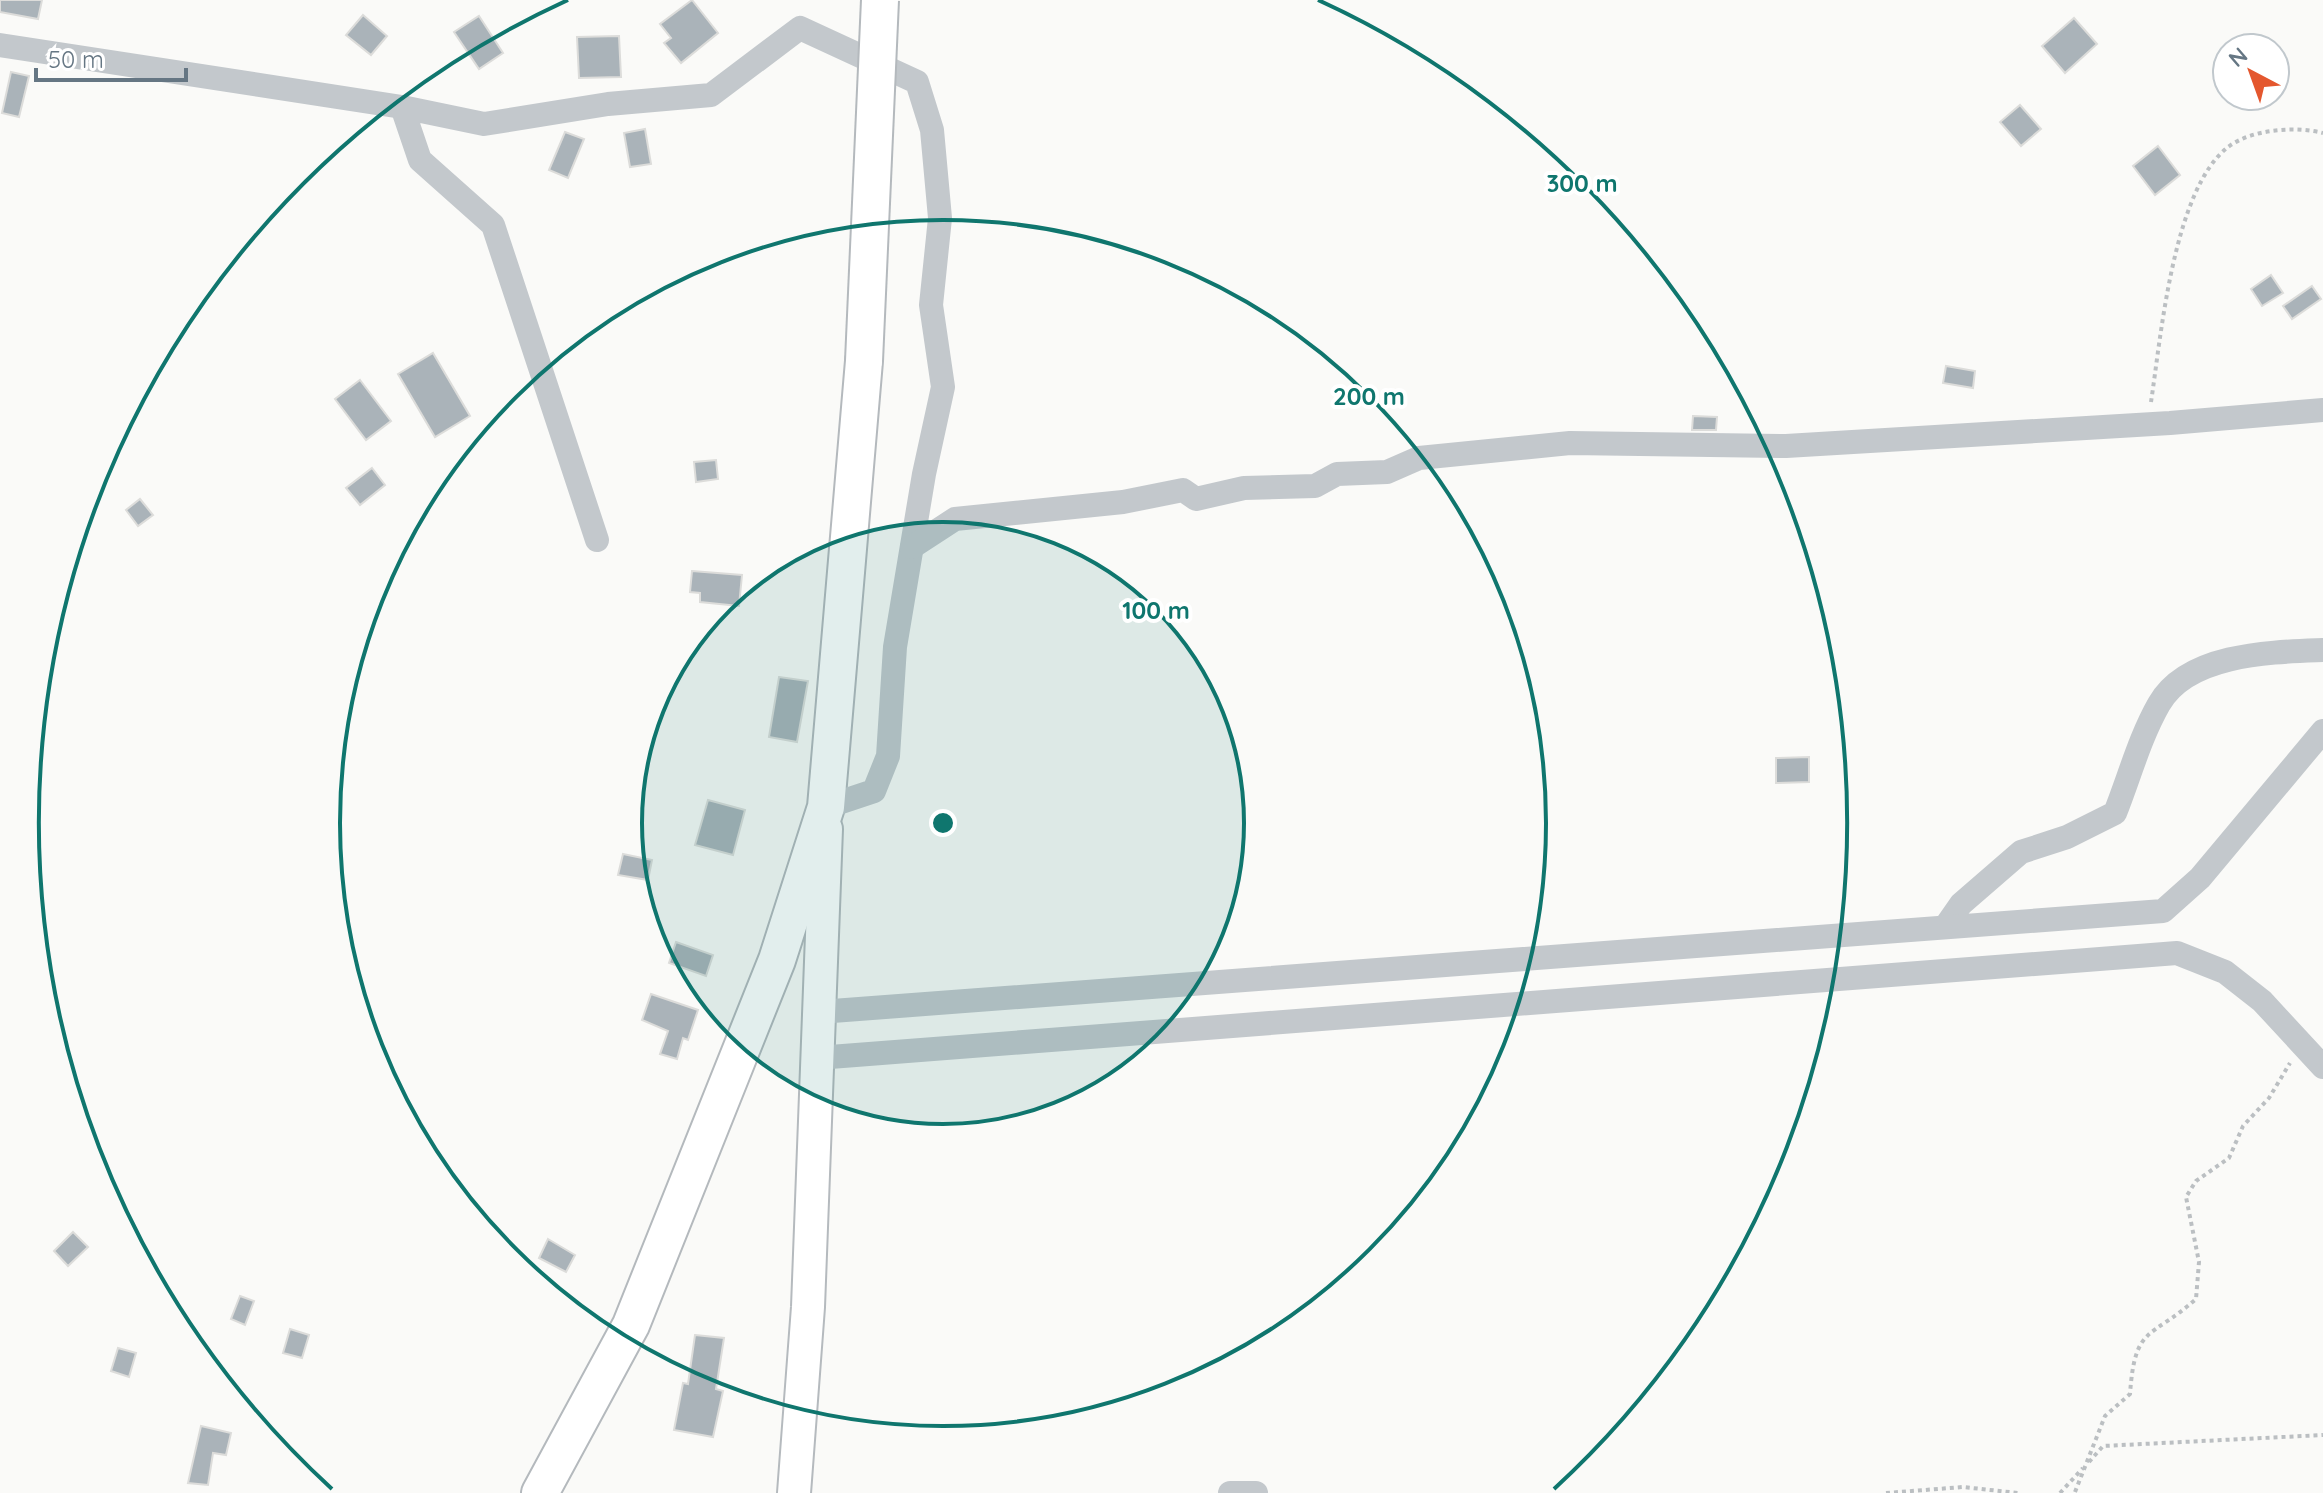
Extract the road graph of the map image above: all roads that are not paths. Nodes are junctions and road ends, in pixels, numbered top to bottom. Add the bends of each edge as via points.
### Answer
1 (880, 0) edge
2 (0, 45) edge
3 (402, 107) junction
4 (2323, 410) edge
5 (597, 540) dead end
6 (912, 547) junction
7 (2323, 650) edge
8 (2323, 731) edge
9 (826, 807) junction
10 (1945, 927) junction
11 (819, 1012) junction
12 (817, 1058) junction
13 (2323, 1067) edge
14 (1257, 1492) edge
15 (540, 1493) edge
16 (794, 1493) edge
17 (1230, 1493) edge

1 - 9 highway, bridge via 864,361
2 - 3 street
3 - 5 street via 420,160 493,225
3 - 6 street via 484,124 608,104 711,95 800,28 917,82 932,130 940,218 931,305 943,387
4 - 6 street via 1786,446 1570,443 1419,458 1387,472 1337,474 1315,486 1244,488 1196,499 1183,490 955,519
6 - 9 street via 895,647 888,756 874,791
7 - 10 street via 2252,652 2209,666 2177,685 2160,701 2115,813 2021,852 1961,904
8 - 10 street via 2200,878 2163,911
9 - 11 main road
9 - 15 highway via 777,960 631,1325
10 - 11 street
11 - 12 main road
12 - 13 street via 2177,953 2225,972 2262,1001
12 - 16 main road via 808,1307
14 - 17 street

